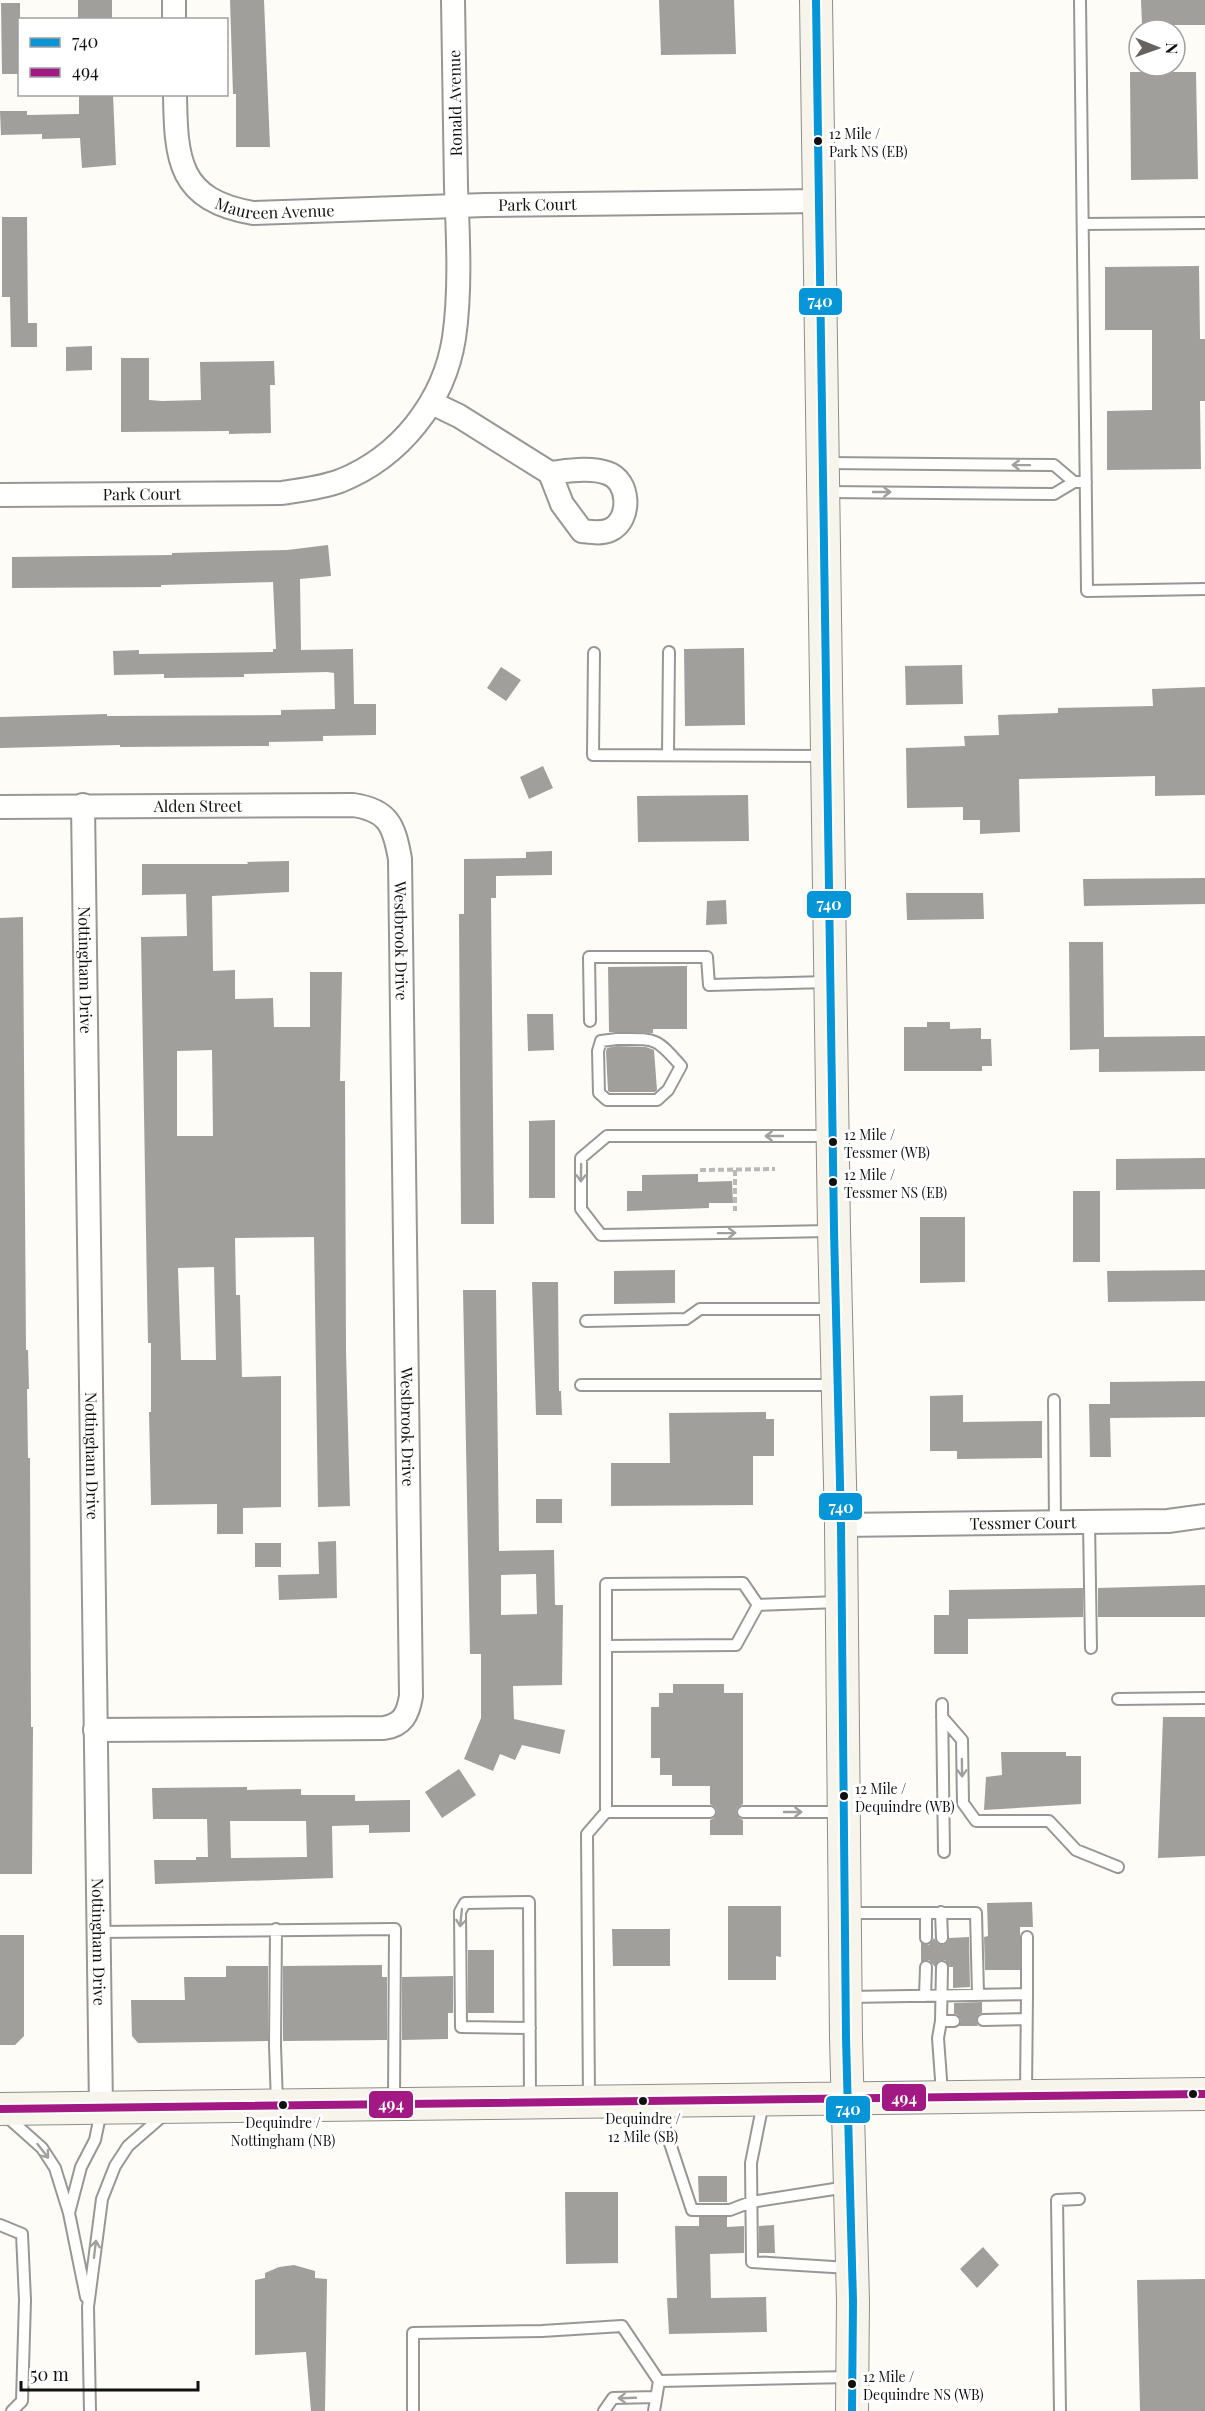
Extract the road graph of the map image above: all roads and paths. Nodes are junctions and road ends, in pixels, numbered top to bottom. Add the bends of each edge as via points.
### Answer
1 (174, 0) edge
2 (453, 0) edge
3 (816, 0) edge
4 (1080, 0) edge
5 (174, 18) edge
6 (175, 96) edge
7 (819, 201) junction
8 (457, 206) junction
9 (1205, 223) edge
10 (1083, 224) junction
11 (432, 403) junction
12 (550, 473) dead end
13 (823, 477) junction
14 (1074, 482) junction
15 (1086, 482) junction
16 (0, 495) edge
17 (1205, 589) edge
18 (669, 652) dead end
19 (594, 653) dead end
20 (668, 755) junction
21 (826, 756) junction
22 (83, 805) junction
23 (0, 807) edge
24 (390, 823) joint
25 (830, 982) junction
26 (590, 1021) dead end
27 (681, 1066) joint
28 (832, 1136) junction
29 (775, 1169) dead end
30 (700, 1170) dead end
31 (735, 1170) junction
32 (735, 1211) dead end
33 (834, 1230) junction
34 (835, 1309) junction
35 (586, 1321) dead end
36 (581, 1385) dead end
37 (837, 1385) junction
38 (1054, 1400) dead end
39 (1205, 1516) edge
40 (1089, 1522) junction
41 (1055, 1523) junction
42 (841, 1525) junction
43 (842, 1602) junction
44 (758, 1605) junction
45 (606, 1646) junction
46 (1091, 1648) dead end
47 (1205, 1698) edge
48 (1118, 1700) dead end
49 (942, 1704) dead end
50 (942, 1717) junction
51 (95, 1730) junction
52 (606, 1812) junction
53 (710, 1812) dead end
54 (743, 1812) dead end
55 (843, 1812) junction
56 (944, 1852) dead end
57 (1118, 1867) dead end
58 (926, 1912) junction
59 (941, 1912) junction
60 (845, 1913) junction
61 (276, 1929) junction
62 (97, 1932) junction
63 (1027, 1937) dead end
64 (926, 1938) dead end
65 (942, 1938) dead end
66 (926, 1967) dead end
67 (942, 1967) dead end
68 (978, 1994) junction
69 (1027, 1994) junction
70 (941, 1995) junction
71 (926, 1996) junction
72 (846, 1997) junction
73 (1026, 2019) junction
74 (983, 2020) dead end
75 (941, 2021) junction
76 (954, 2021) dead end
77 (530, 2028) junction
78 (1205, 2094) edge
79 (1026, 2096) junction
80 (942, 2097) junction
81 (849, 2099) junction
82 (764, 2100) junction
83 (656, 2101) junction
84 (590, 2102) junction
85 (530, 2103) junction
86 (394, 2104) junction
87 (277, 2106) junction
88 (173, 2107) junction
89 (101, 2108) junction
90 (0, 2110) edge
91 (850, 2187) junction
92 (1079, 2199) dead end
93 (751, 2202) junction
94 (69, 2213) junction
95 (0, 2225) edge
96 (852, 2268) junction
97 (88, 2307) junction
98 (852, 2377) junction
99 (659, 2381) junction
100 (656, 2397) junction
101 (12, 2411) edge
102 (90, 2411) edge
103 (413, 2411) edge
104 (604, 2411) edge
105 (654, 2411) edge
106 (852, 2411) edge
107 (1060, 2411) edge

1 - 5 street
2 - 8 street, Ronald Avenue
3 - 7 main road
4 - 10 lane
6 - 8 street, Maureen Avenue via 176,142 184,170 196,188 229,208 274,213
7 - 8 street, Park Court
7 - 13 main road
8 - 11 street, Park Court via 454,337 449,363
9 - 10 lane
10 - 15 lane
11 - 12 street
11 - 16 street, Park Court via 395,447 372,464 340,481 310,489 282,493
13 -> 14 lane via 1054,494
14 -> 13 lane via 1053,465
13 - 21 main road
14 - 15 lane
15 - 17 lane via 1087,591
18 - 20 lane
19 - 20 lane via 593,755
20 - 21 lane
21 - 25 main road
22 - 23 street, Alden Street
22 - 24 street, Alden Street via 353,805 380,812
22 - 51 street, Nottingham Drive
24 - 51 street, Westbrook Drive via 399,859 409,1710 396,1726 384,1728
25 - 26 lane via 709,985 707,957 589,957
25 - 28 main road
27 - 27 lane via 652,1039 601,1041 599,1093 607,1100 657,1100 668,1090
28 - 33 main road
28 -> 33 lane via 608,1136 581,1158 581,1209 602,1235
29 - 31 path
30 - 31 path
31 - 32 path
33 - 34 main road
34 - 35 lane via 700,1309 686,1318
34 - 37 main road
36 - 37 lane
37 - 42 main road
38 - 41 lane
39 - 40 street, Tessmer Court via 1168,1521
40 - 41 street, Tessmer Court
40 - 46 lane
41 - 42 street, Tessmer Court
42 - 43 main road
43 - 44 lane
43 - 55 main road
44 - 45 lane via 736,1645
44 - 45 lane via 743,1583 606,1584
45 - 52 lane
47 - 48 lane
49 - 50 lane
50 - 56 lane
50 -> 57 lane via 962,1740 963,1803 976,1821 1049,1821 1076,1850
51 - 62 street, Nottingham Drive
52 - 53 lane
52 - 84 lane via 587,1834
54 -> 55 lane
55 - 60 main road
58 - 59 lane
58 - 60 lane
58 - 64 lane
59 - 65 lane
59 - 68 lane via 976,1913
60 - 72 main road
61 - 62 lane
61 - 86 lane via 395,1929
61 - 87 lane
62 - 89 street, Nottingham Drive
63 - 69 lane
66 - 71 lane
67 - 70 lane
68 - 69 lane
68 - 70 lane
69 - 73 lane
70 - 71 lane
70 - 75 lane
71 - 72 lane
72 - 81 main road
73 - 74 lane
73 - 79 lane
75 - 76 lane
75 - 80 lane via 938,2038
77 -> 77 lane via 529,1902 465,1903 460,1912 461,2027
77 - 85 lane
78 - 79 main road
79 - 80 main road
80 - 81 main road
81 - 82 main road
81 - 91 main road
82 - 83 main road
82 - 93 lane via 751,2163
83 - 84 main road
83 - 93 lane via 692,2210 730,2210
84 - 85 main road
85 - 86 main road
86 - 87 main road
87 - 88 main road
88 - 89 main road
97 -> 88 lane via 102,2199 112,2172 128,2146
89 - 90 main road
89 - 94 lane via 95,2140 81,2167
90 -> 94 lane via 42,2148 55,2168
91 - 93 lane
91 - 96 main road
92 - 107 lane via 1057,2200
93 - 96 lane via 752,2262
94 - 97 lane
95 - 101 lane via 22,2234 25,2300 21,2402
96 - 98 main road
97 - 102 lane
98 - 99 lane
98 - 106 main road
99 - 100 lane
99 - 103 lane via 622,2326 413,2333
100 -> 104 lane via 613,2398
100 - 105 lane

